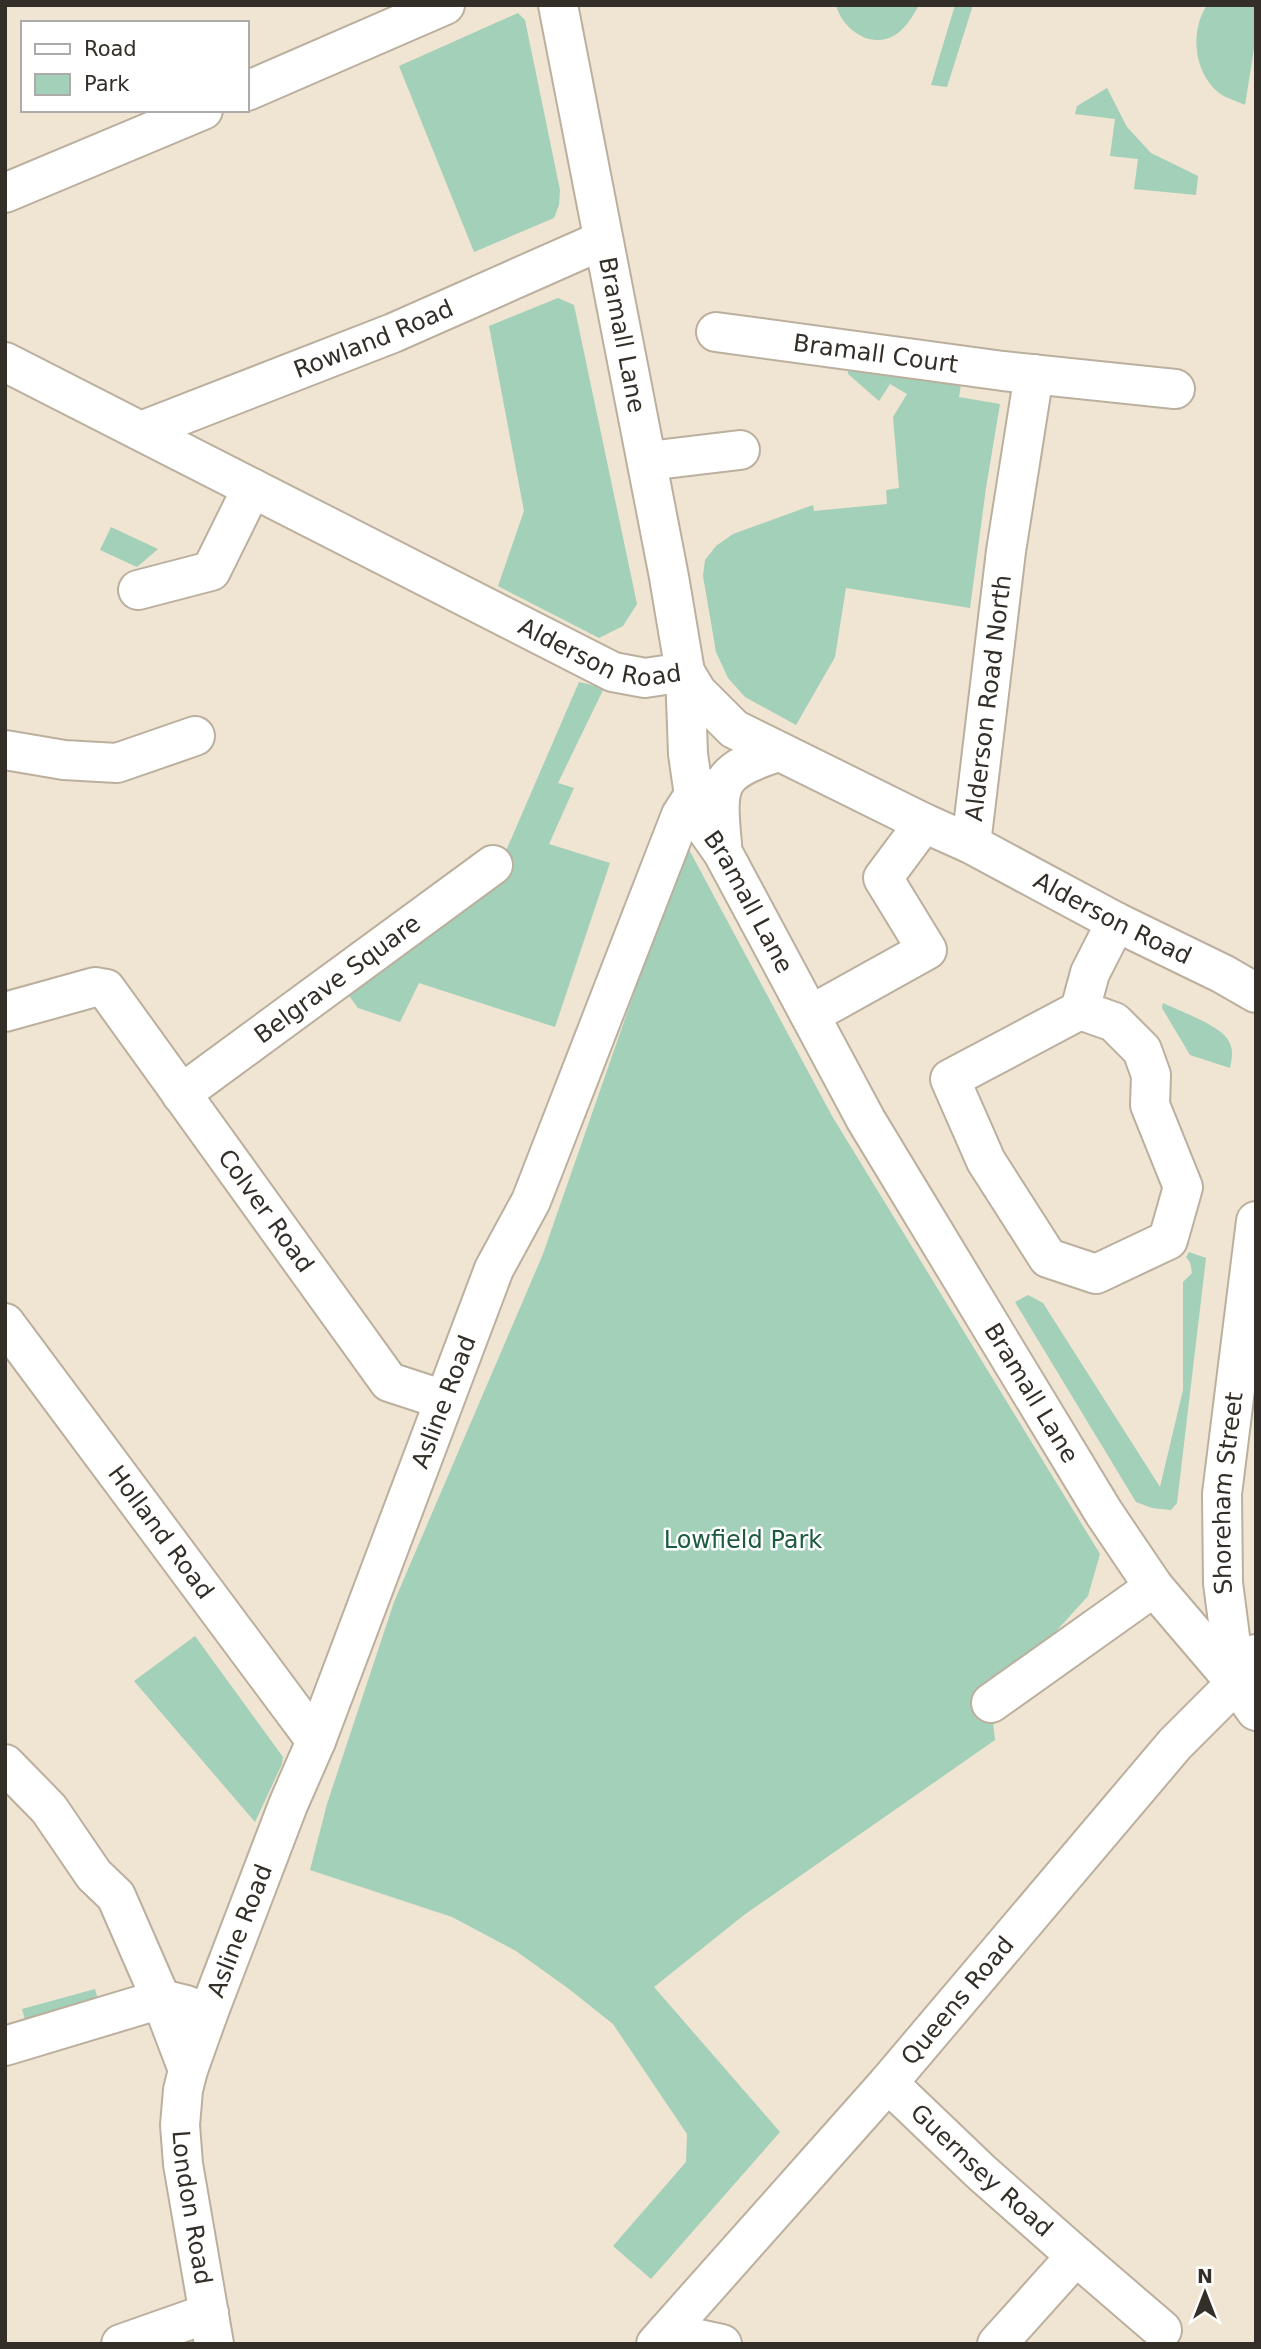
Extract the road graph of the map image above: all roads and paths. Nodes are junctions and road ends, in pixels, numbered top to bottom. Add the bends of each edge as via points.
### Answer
1 (445, 5) edge
2 (558, 5) edge
3 (248, 91) edge
4 (198, 112) edge
5 (5, 193) edge
6 (603, 240) junction
7 (716, 332) dead end
8 (5, 362) edge
9 (1034, 374) junction
10 (1175, 389) dead end
11 (141, 431) junction
12 (740, 450) dead end
13 (648, 461) junction
14 (252, 488) junction
15 (138, 590) dead end
16 (685, 672) junction
17 (195, 736) dead end
18 (5, 750) edge
19 (778, 752) junction
20 (708, 790) junction
21 (924, 823) junction
22 (971, 844) junction
23 (493, 865) dead end
24 (1116, 922) junction
25 (1256, 993) edge
26 (1080, 1010) junction
27 (5, 1012) edge
28 (810, 1015) junction
29 (181, 1094) junction
30 (1256, 1221) edge
31 (5, 1323) edge
32 (444, 1399) junction
33 (1154, 1587) junction
34 (1249, 1683) edge
35 (991, 1703) dead end
36 (316, 1741) junction
37 (5, 1764) edge
38 (161, 1999) junction
39 (208, 2014) junction
40 (5, 2046) edge
41 (188, 2070) junction
42 (888, 2083) junction
43 (1076, 2256) junction
44 (212, 2328) edge
45 (1162, 2330) dead end
46 (662, 2338) edge
47 (121, 2344) edge
48 (722, 2344) edge
49 (997, 2344) edge

1 - 3 main road
2 - 6 main road, Bramall Lane
4 - 5 main road
6 - 11 main road, Rowland Road via 393,332
6 - 13 main road, Bramall Lane
7 - 9 main road, Bramall Court
8 - 11 main road, Alderson Road
9 - 10 main road, Bramall Court
9 - 22 main road, Alderson Road North via 1006,551
11 - 14 main road, Alderson Road
12 - 13 main road
13 - 16 main road, Bramall Lane
14 - 15 main road via 211,571
14 - 16 main road, Alderson Road via 613,672 645,678
16 - 19 main road, Alderson Road via 697,692 734,729
16 - 20 main road, Bramall Lane via 688,754
17 - 18 main road via 117,764
19 - 20 main road, Asline Road via 739,766
19 - 21 main road, Alderson Road
20 - 28 main road, Bramall Lane via 720,795 723,853
20 - 32 main road, Asline Road via 681,815 531,1201 495,1269
21 - 22 main road, Alderson Road
21 - 28 main road via 883,878 927,950
22 - 24 main road, Alderson Road
23 - 29 main road, Belgrave Square
24 - 25 main road, Alderson Road
24 - 26 main road via 1090,973
26 - 26 main road via 1114,1022 1142,1050 1151,1075 1150,1105 1183,1187 1168,1241 1096,1273 1048,1258 986,1161 950,1079
27 - 29 main road, Colver Road via 95,987 106,989
28 - 33 main road, Bramall Lane via 866,1120 1104,1513
29 - 32 main road, Colver Road via 388,1382
30 - 34 main road, Shoreham Street via 1222,1494 1223,1583
31 - 36 main road, Holland Road
32 - 36 main road, Asline Road
33 - 34 main road, Bramall Lane
33 - 35 main road
34 - 42 main road, Queens Road via 1175,1744
36 - 39 main road, Asline Road
37 - 38 main road via 49,1809 94,1875 116,1896
38 - 39 main road
38 - 40 main road
38 - 41 main road
39 - 41 main road, London Road
41 - 44 main road, London Road via 180,2125 183,2164
42 - 43 main road, Guernsey Road
42 - 46 main road, Queens Road
43 - 45 main road, Guernsey Road
43 - 49 main road
44 - 47 main road
46 - 48 main road

